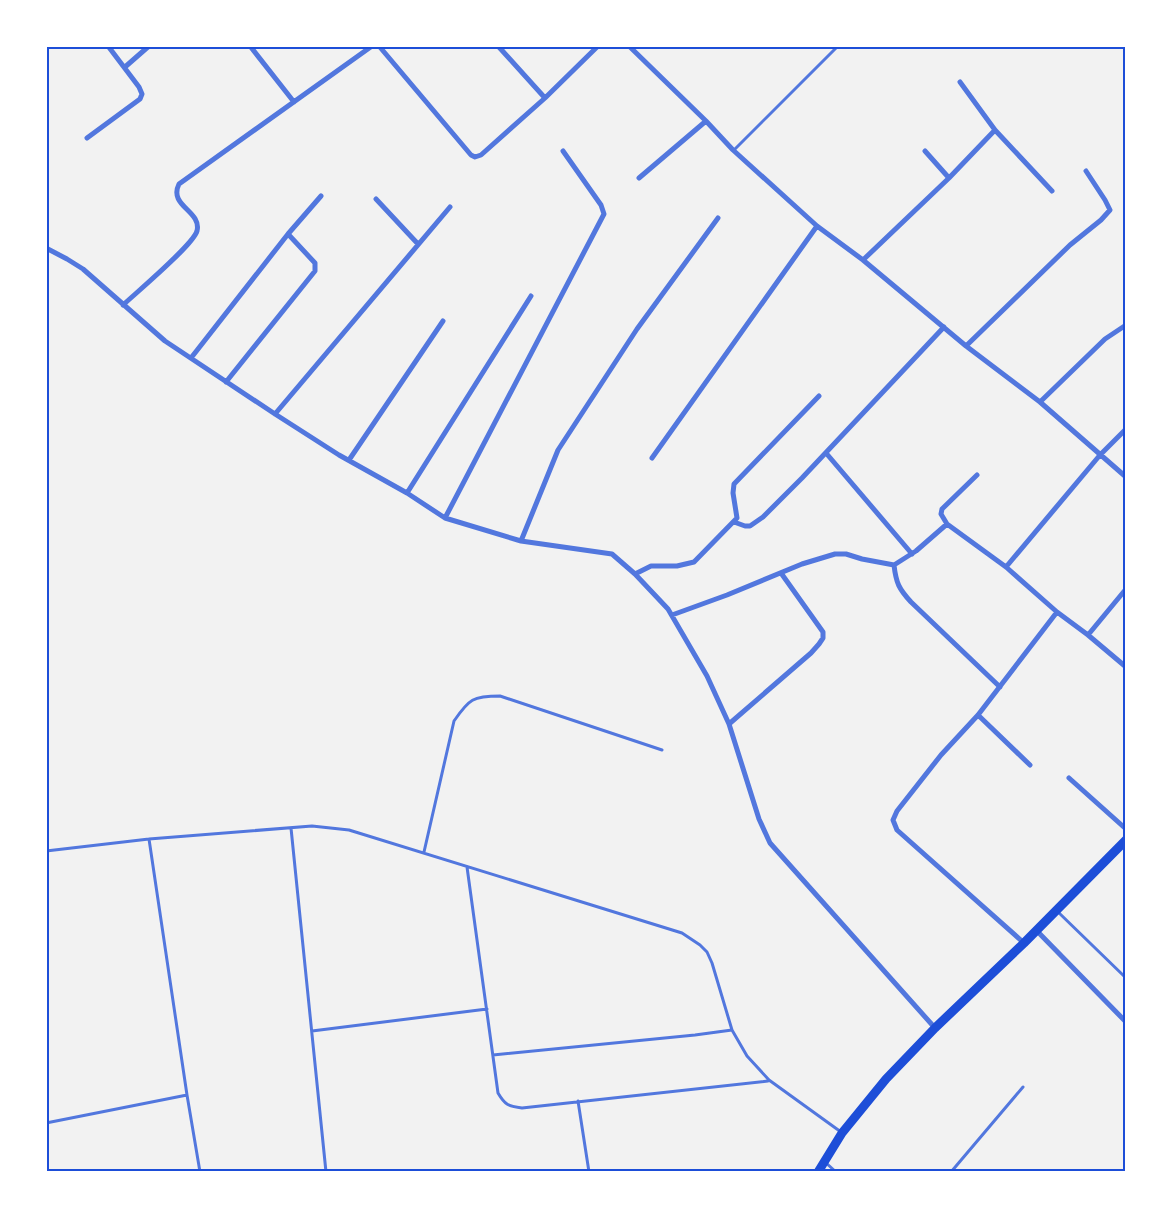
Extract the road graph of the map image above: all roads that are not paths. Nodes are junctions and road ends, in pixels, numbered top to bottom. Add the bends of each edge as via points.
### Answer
1 (108, 46) edge
2 (149, 46) edge
3 (250, 46) edge
4 (372, 46) edge
5 (379, 46) edge
6 (498, 46) edge
7 (598, 46) edge
8 (629, 46) edge
9 (838, 46) edge
10 (125, 67) junction
11 (960, 82) dead end
12 (545, 98) junction
13 (294, 102) junction
14 (706, 121) junction
15 (995, 130) junction
16 (87, 138) dead end
17 (733, 150) junction
18 (925, 151) dead end
19 (563, 152) dead end
20 (1086, 172) dead end
21 (639, 178) dead end
22 (949, 178) junction
23 (1052, 191) dead end
24 (321, 196) dead end
25 (376, 199) dead end
26 (450, 207) dead end
27 (718, 218) dead end
28 (817, 226) junction
29 (288, 234) junction
30 (418, 244) junction
31 (46, 248) edge
32 (863, 260) junction
33 (531, 296) dead end
34 (123, 305) junction
35 (443, 321) dead end
36 (1126, 325) edge
37 (944, 327) junction
38 (966, 346) junction
39 (191, 358) junction
40 (226, 382) junction
41 (819, 396) dead end
42 (1040, 402) junction
43 (275, 414) junction
44 (1126, 429) edge
45 (826, 454) junction
46 (1100, 455) junction
47 (652, 458) dead end
48 (349, 460) junction
49 (977, 476) dead end
50 (1126, 477) edge
51 (407, 493) junction
52 (445, 518) junction
53 (734, 522) junction
54 (946, 524) junction
55 (521, 541) junction
56 (912, 554) junction
57 (894, 565) junction
58 (1006, 567) junction
59 (781, 573) junction
60 (635, 574) junction
61 (1126, 589) edge
62 (1057, 612) junction
63 (672, 616) junction
64 (1088, 635) junction
65 (1126, 667) edge
66 (1000, 687) junction
67 (978, 715) junction
68 (729, 724) junction
69 (662, 750) dead end
70 (1030, 765) dead end
71 (1069, 778) dead end
72 (291, 828) junction
73 (1126, 829) edge
74 (149, 839) junction
75 (1126, 840) edge
76 (46, 850) edge
77 (424, 852) junction
78 (467, 866) junction
79 (1056, 911) junction
80 (1037, 931) junction
81 (1024, 944) junction
82 (1126, 978) edge
83 (487, 1008) junction
84 (1126, 1022) edge
85 (935, 1028) junction
86 (732, 1030) junction
87 (312, 1031) junction
88 (493, 1055) junction
89 (769, 1080) junction
90 (1023, 1087) dead end
91 (188, 1095) junction
92 (578, 1101) junction
93 (46, 1123) edge
94 (842, 1133) junction
95 (825, 1162) junction
96 (200, 1172) edge
97 (326, 1172) edge
98 (589, 1172) edge
99 (818, 1172) edge
100 (836, 1172) edge
101 (951, 1172) edge

1 - 10 street
2 - 10 street
3 - 13 street
4 - 13 street
5 - 12 street via 475,157
6 - 12 street
7 - 12 street
8 - 14 street
9 - 17 lane
10 - 16 street via 139,87 140,99
11 - 15 street
13 - 34 street via 179,184 176,195 194,217 198,230 176,256
14 - 17 street
14 - 21 street
15 - 22 street
15 - 23 street
17 - 28 street
18 - 22 street
19 - 52 street via 604,214
20 - 38 street via 1110,210
22 - 32 street
24 - 29 street
25 - 30 street
26 - 30 street
27 - 55 street via 637,329 558,450
28 - 32 street
28 - 47 street
29 - 39 street
29 - 40 street via 315,263 315,271
30 - 43 street
31 - 34 street via 83,269
32 - 37 street
33 - 51 street
34 - 39 street via 165,341
35 - 48 street
36 - 42 street via 1105,339
37 - 38 street
37 - 45 street
38 - 42 street
39 - 40 street
40 - 43 street
41 - 53 street via 734,484 737,518
42 - 46 street
43 - 48 street
44 - 46 street
45 - 53 street via 763,517 750,526
45 - 56 street
46 - 50 street
46 - 58 street
48 - 51 street
49 - 54 street via 942,509
51 - 52 street
52 - 55 street
53 - 60 street via 694,562 651,566
54 - 56 street
54 - 58 street
55 - 60 street via 612,554
56 - 57 street
57 - 59 street via 835,554
57 - 66 street via 896,581 910,602
58 - 62 street
59 - 63 street
59 - 68 street via 823,632 823,638 811,653
60 - 63 street
61 - 64 street
62 - 64 street
62 - 66 street
63 - 68 street via 707,676
64 - 65 street
66 - 67 street
67 - 70 street
67 - 81 street via 935,762 897,811 894,823 897,830
68 - 85 street via 770,843
69 - 77 lane via 500,696 482,696 465,704 454,721
71 - 73 street
72 - 74 lane
72 - 77 lane via 312,826 349,830
72 - 87 lane
74 - 76 lane
74 - 91 lane
75 - 79 main road
77 - 78 lane
78 - 83 lane
78 - 86 lane via 690,937 707,952
79 - 80 main road
79 - 82 lane
80 - 81 main road
80 - 84 street
81 - 85 main road
83 - 87 lane
83 - 88 lane
85 - 94 main road via 886,1078
86 - 88 lane
86 - 89 lane via 747,1056
87 - 97 lane
88 - 92 lane via 498,1093 508,1106 522,1108
89 - 92 lane
89 - 94 lane
90 - 101 lane
91 - 93 lane
91 - 96 lane
92 - 98 lane
94 - 95 main road
95 - 99 main road
95 - 100 lane

